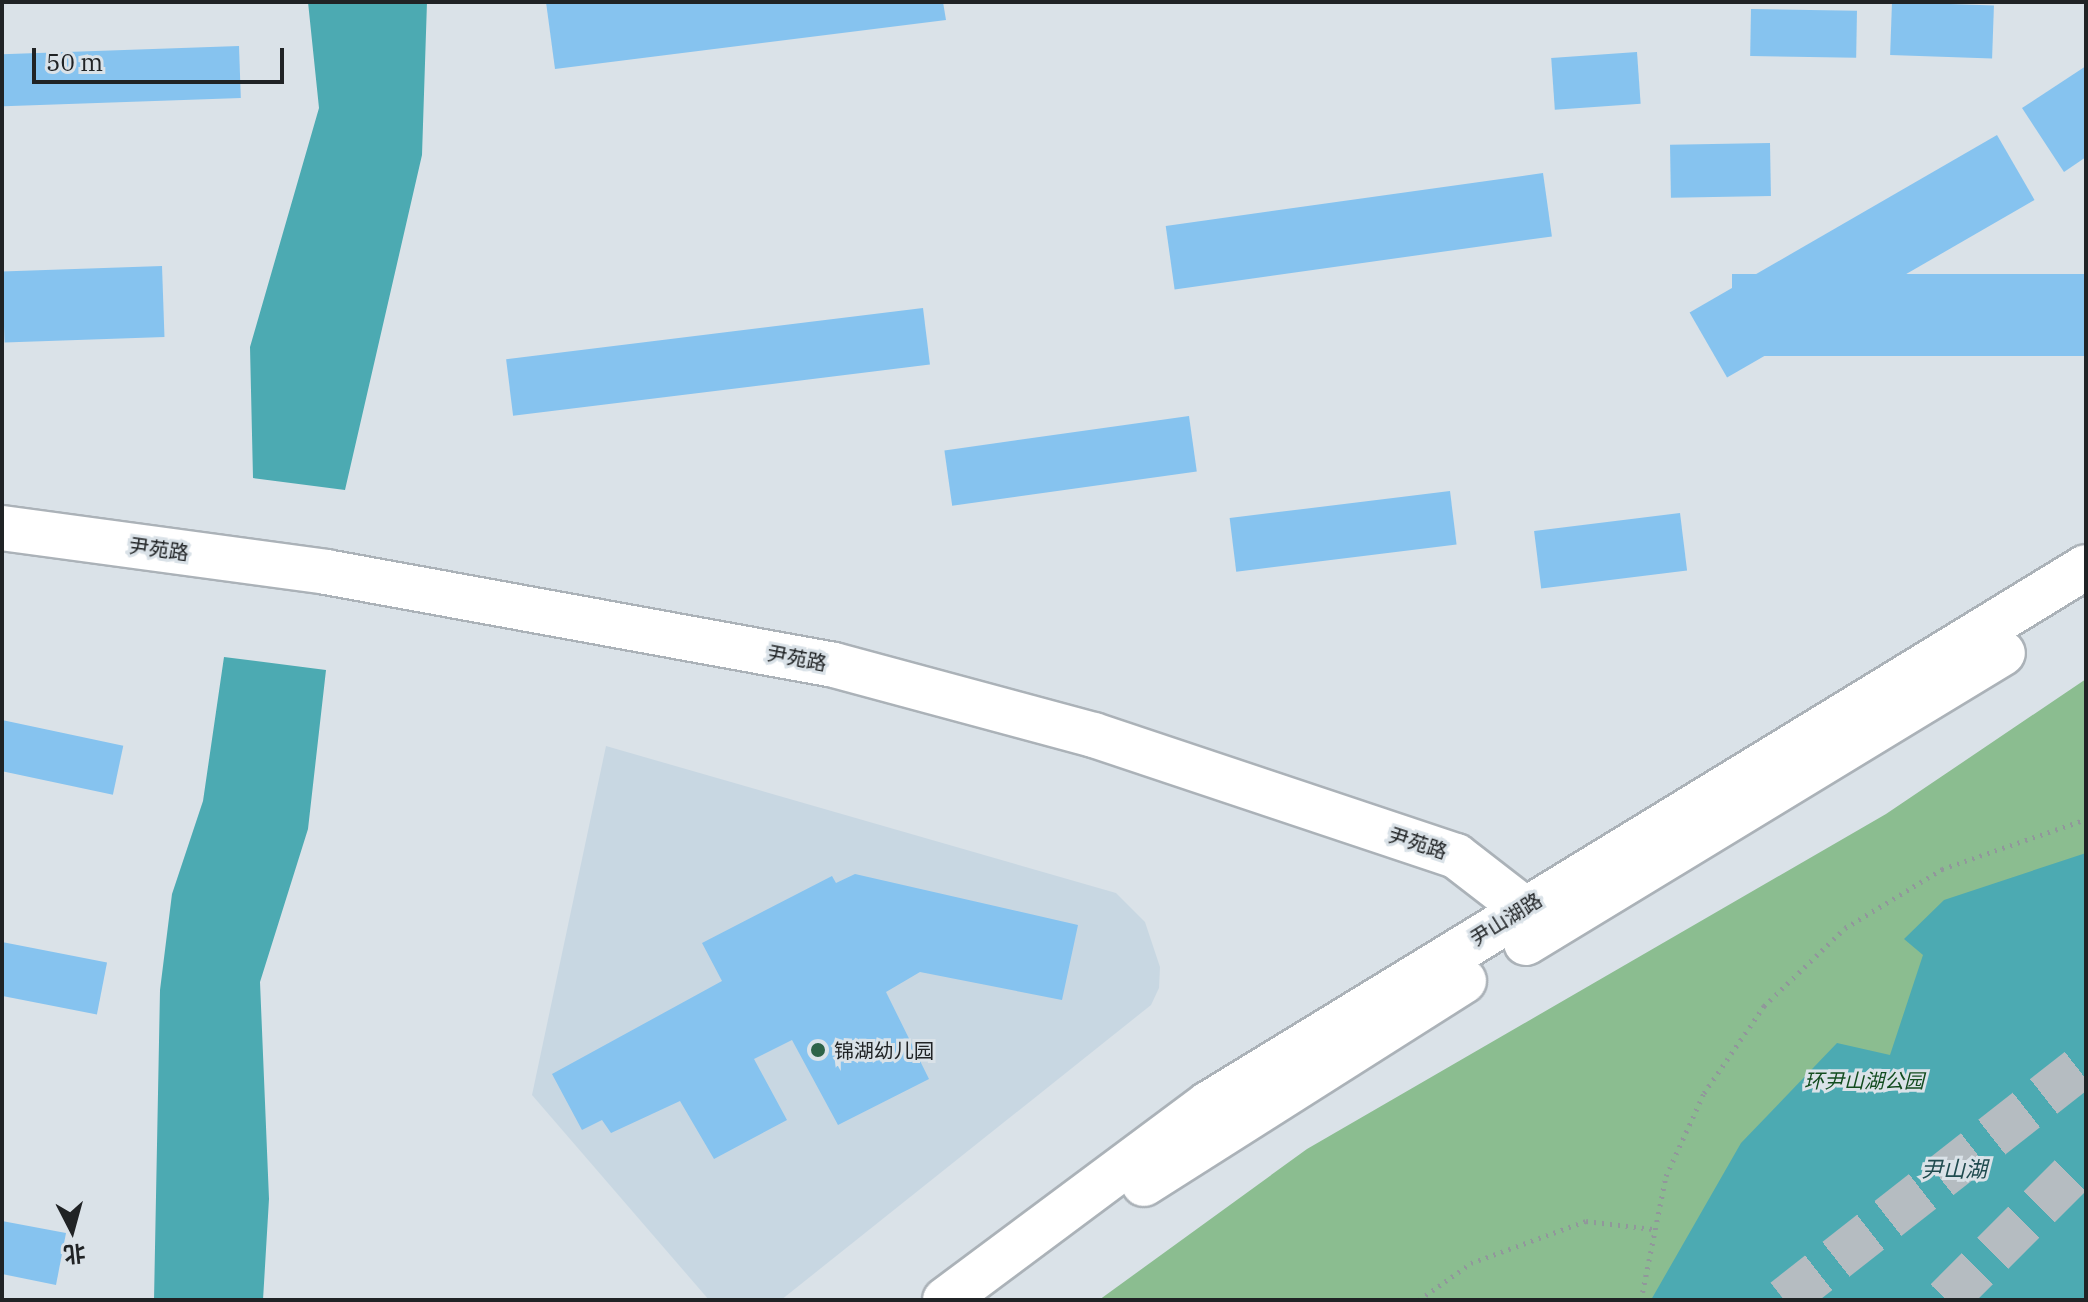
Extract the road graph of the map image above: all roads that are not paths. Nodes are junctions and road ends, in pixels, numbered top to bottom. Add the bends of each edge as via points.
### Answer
1 (2, 528) edge
2 (2086, 567) edge
3 (2086, 602) edge
4 (1538, 917) junction
5 (945, 1300) edge
6 (992, 1300) edge

1 - 4 main road, 尹苑路 via 326,572 834,665 1094,735 1456,856
2 - 4 main road, 尹山湖路
3 - 4 main road, 尹山湖路
4 - 5 main road, 尹山湖路 via 1208,1104
4 - 6 main road, 尹山湖路 via 1156,1175

